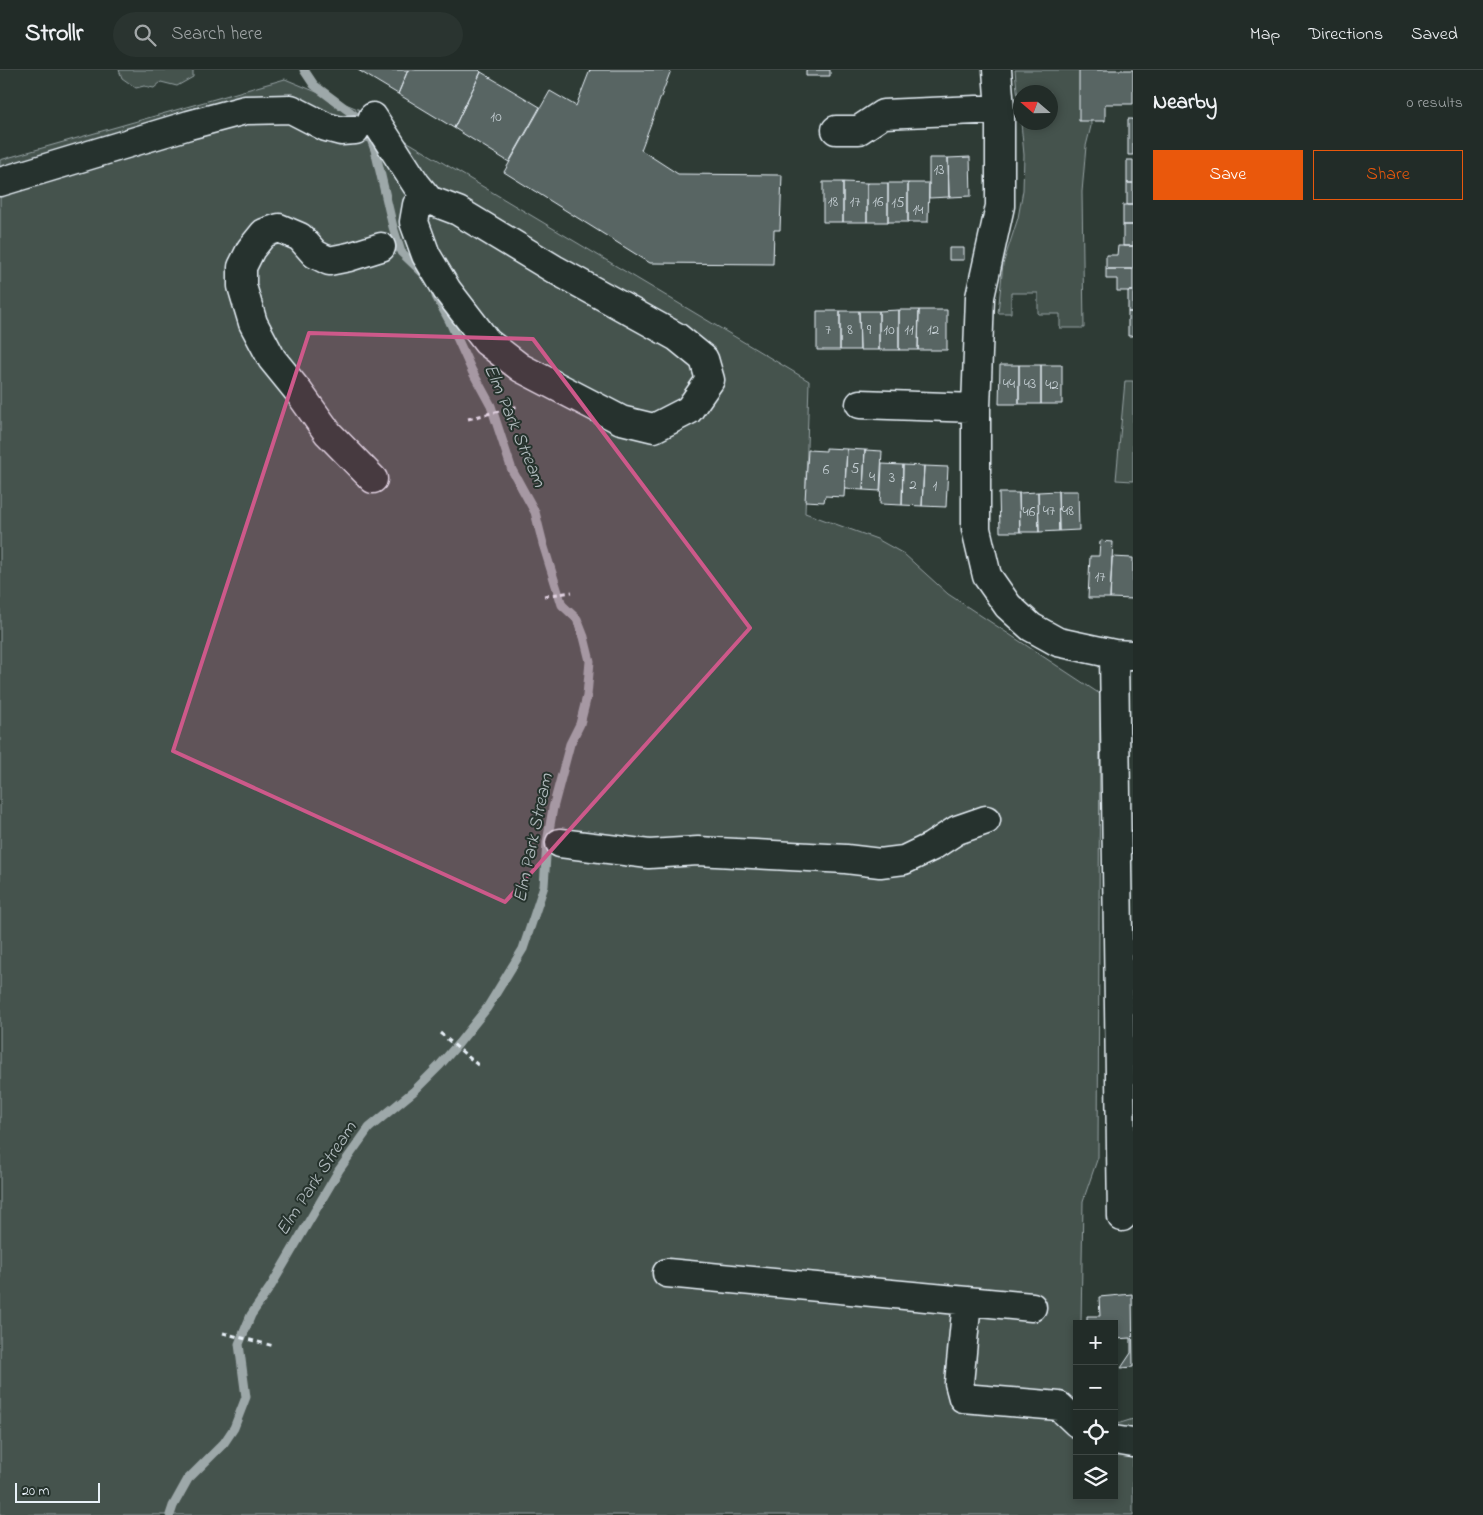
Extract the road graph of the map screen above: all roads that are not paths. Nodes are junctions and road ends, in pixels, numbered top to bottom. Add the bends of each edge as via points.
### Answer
1 (996, 70) edge
2 (1000, 110) junction
3 (836, 130) dead end
4 (0, 182) edge
5 (430, 200) junction
6 (381, 247) dead end
7 (860, 404) dead end
8 (976, 408) junction
9 (373, 479) dead end
10 (1124, 655) edge
11 (986, 820) dead end
12 (560, 843) dead end
13 (1122, 1217) dead end
14 (668, 1273) dead end
15 (966, 1301) junction
16 (1032, 1306) dead end
17 (1073, 1419) edge
18 (1118, 1441) edge
19 (1133, 1443) edge

1 - 2 street
2 - 3 street via 883,114 859,130
2 - 8 street via 1000,206 980,297
4 - 5 street via 245,110 291,109 341,131 364,123
5 - 5 street via 417,204 414,222 426,255 447,290 488,342 521,368 620,420 654,428 689,410 710,380 704,359 677,337 458,211
6 - 9 street via 330,260 315,254 300,237 278,228 264,233 242,267 242,286 253,323 272,359 328,433
7 - 8 street
8 - 10 street via 976,529 987,576 1008,606 1031,627 1058,642
10 - 13 street
11 - 12 street via 957,830 904,860 880,863 698,852 649,854
14 - 15 street
15 - 16 street
15 - 17 street via 958,1383 963,1398 1059,1406
18 - 19 street

